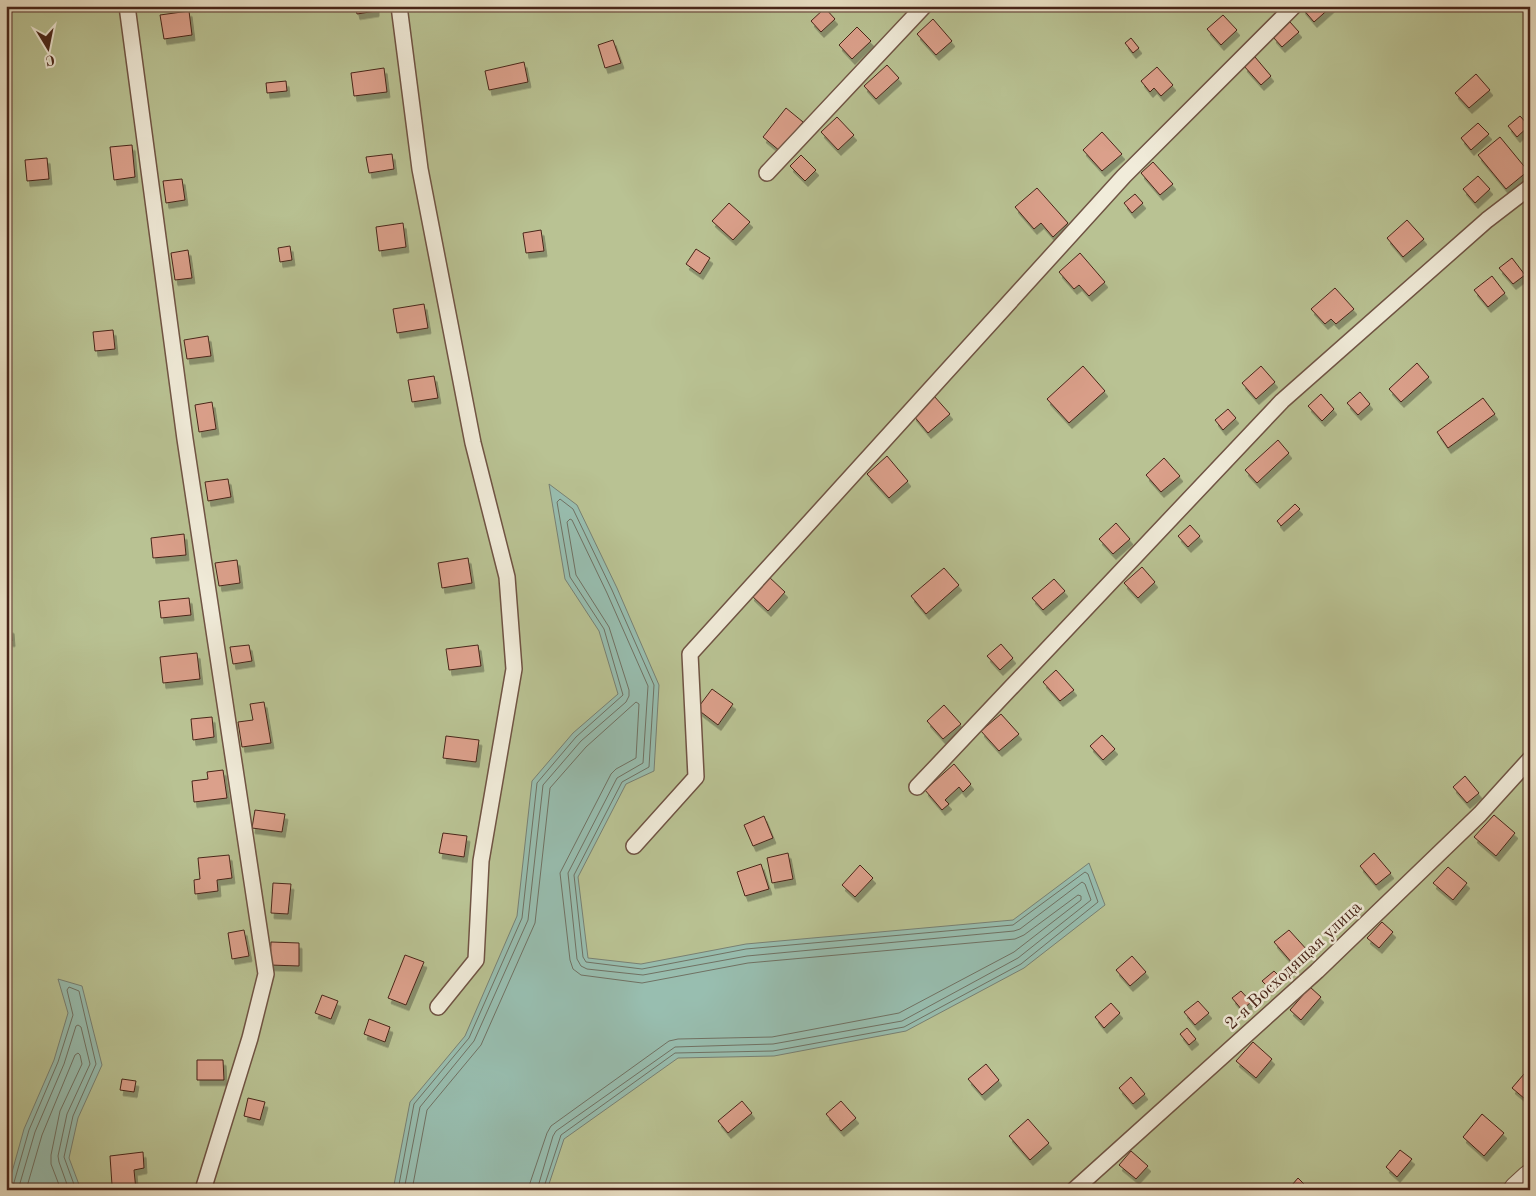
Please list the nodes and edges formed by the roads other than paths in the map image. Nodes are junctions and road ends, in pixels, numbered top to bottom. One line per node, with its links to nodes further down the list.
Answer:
1 (127, 6): 12 (lane)
2 (399, 6): 10 (lane)
3 (924, 6): 5 (lane)
4 (1294, 6): 9 (lane)
5 (767, 172)
6 (1530, 187): 8 (lane)
7 (1530, 759): 13 (lane, 2-я Восходящая улица)
8 (917, 787)
9 (634, 846)
10 (438, 1007)
11 (1530, 1179): 14 (street)
12 (203, 1190)
13 (1074, 1190)
14 (1518, 1190)

